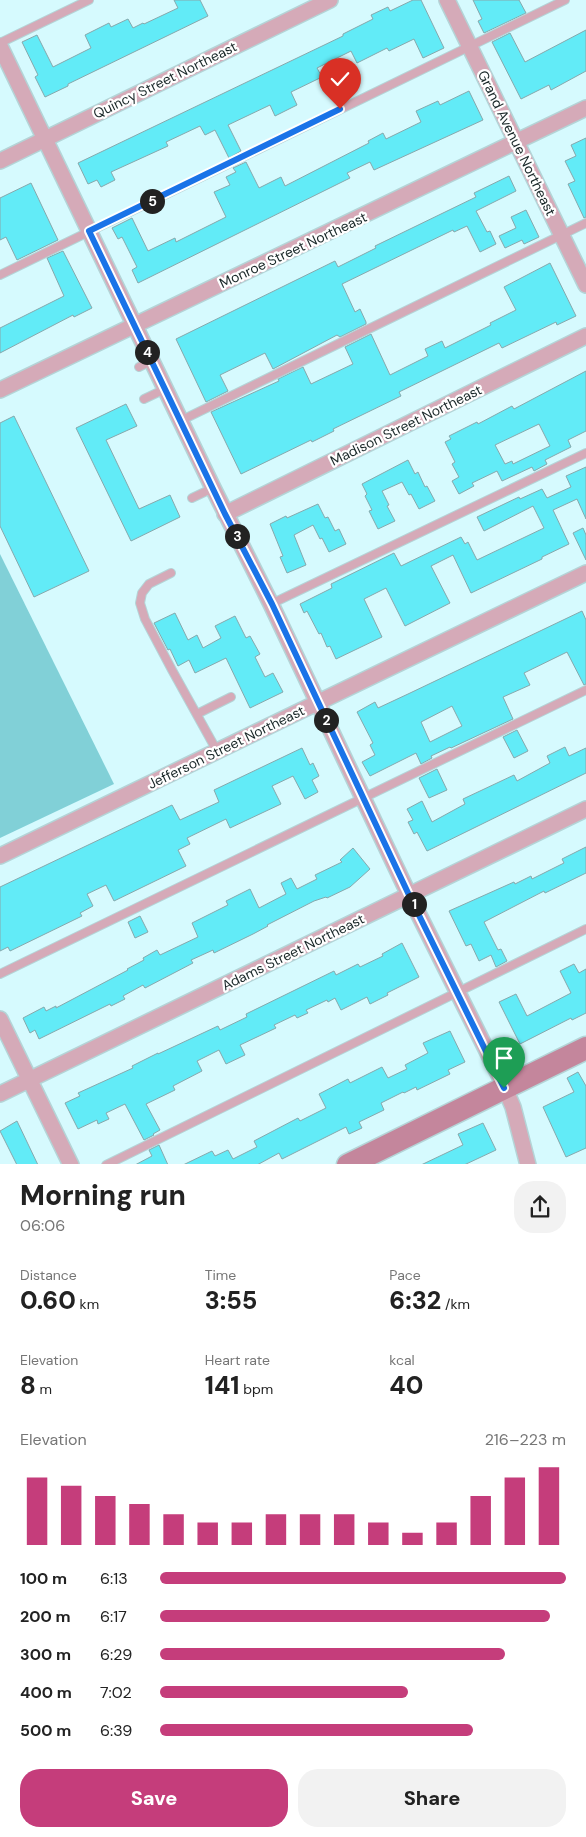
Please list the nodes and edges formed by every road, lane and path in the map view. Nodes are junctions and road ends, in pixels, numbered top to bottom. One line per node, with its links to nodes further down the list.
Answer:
1 (90, 0): 5 (lane)
2 (330, 0): 8 (street, Quincy Street Northeast)
3 (447, 0): 6 (street, Grand Avenue Northeast)
4 (565, 0): 6 (lane)
5 (0, 45): 8 (street)
6 (470, 46): 9 (street, Grand Avenue Northeast); 12 (lane)
7 (586, 108): 9 (street, Monroe Street Northeast)
8 (45, 139): 10 (street, Quincy Street Northeast); 12 (street)
9 (516, 142): 13 (street, Grand Avenue Northeast); 16 (street, Monroe Street Northeast)
10 (0, 161)
11 (586, 223): 13 (lane)
12 (89, 231): 14 (lane); 16 (street)
13 (562, 235): 15 (street, Grand Avenue Northeast); 21 (lane)
14 (0, 275)
15 (586, 286)
16 (134, 325): 18 (street); 19 (street, Monroe Street Northeast)
17 (586, 336): 25 (street, Madison Street Northeast)
18 (165, 389): 20 (lane); 21 (street)
19 (0, 390)
20 (144, 399)
21 (180, 421): 23 (street)
22 (586, 453): 28 (lane)
23 (212, 488): 24 (lane); 25 (street)
24 (192, 498)
25 (225, 514): 28 (street)
26 (171, 573): 32 (lane)
27 (586, 573): 31 (street, Jefferson Street Northeast)
28 (272, 604): 31 (street)
29 (586, 690): 34 (lane)
30 (231, 697): 32 (lane)
31 (318, 703): 33 (street, Jefferson Street Northeast); 34 (street)
32 (197, 714): 33 (lane)
33 (218, 751): 36 (street, Jefferson Street Northeast)
34 (364, 798): 37 (street); 39 (lane)
35 (586, 809): 37 (street, Adams Street Northeast)
36 (0, 856)
37 (409, 895): 40 (street); 43 (street, Adams Street Northeast)
38 (586, 929): 40 (lane)
39 (0, 974)
40 (457, 992): 44 (street); 47 (lane)
41 (0, 1019): 43 (street)
42 (586, 1048): 44 (street)
43 (30, 1080): 45 (street, Adams Street Northeast); 46 (street)
44 (504, 1088): 48 (street); 49 (street)
45 (0, 1094)
46 (71, 1164)
47 (106, 1164)
48 (348, 1164)
49 (528, 1164)

